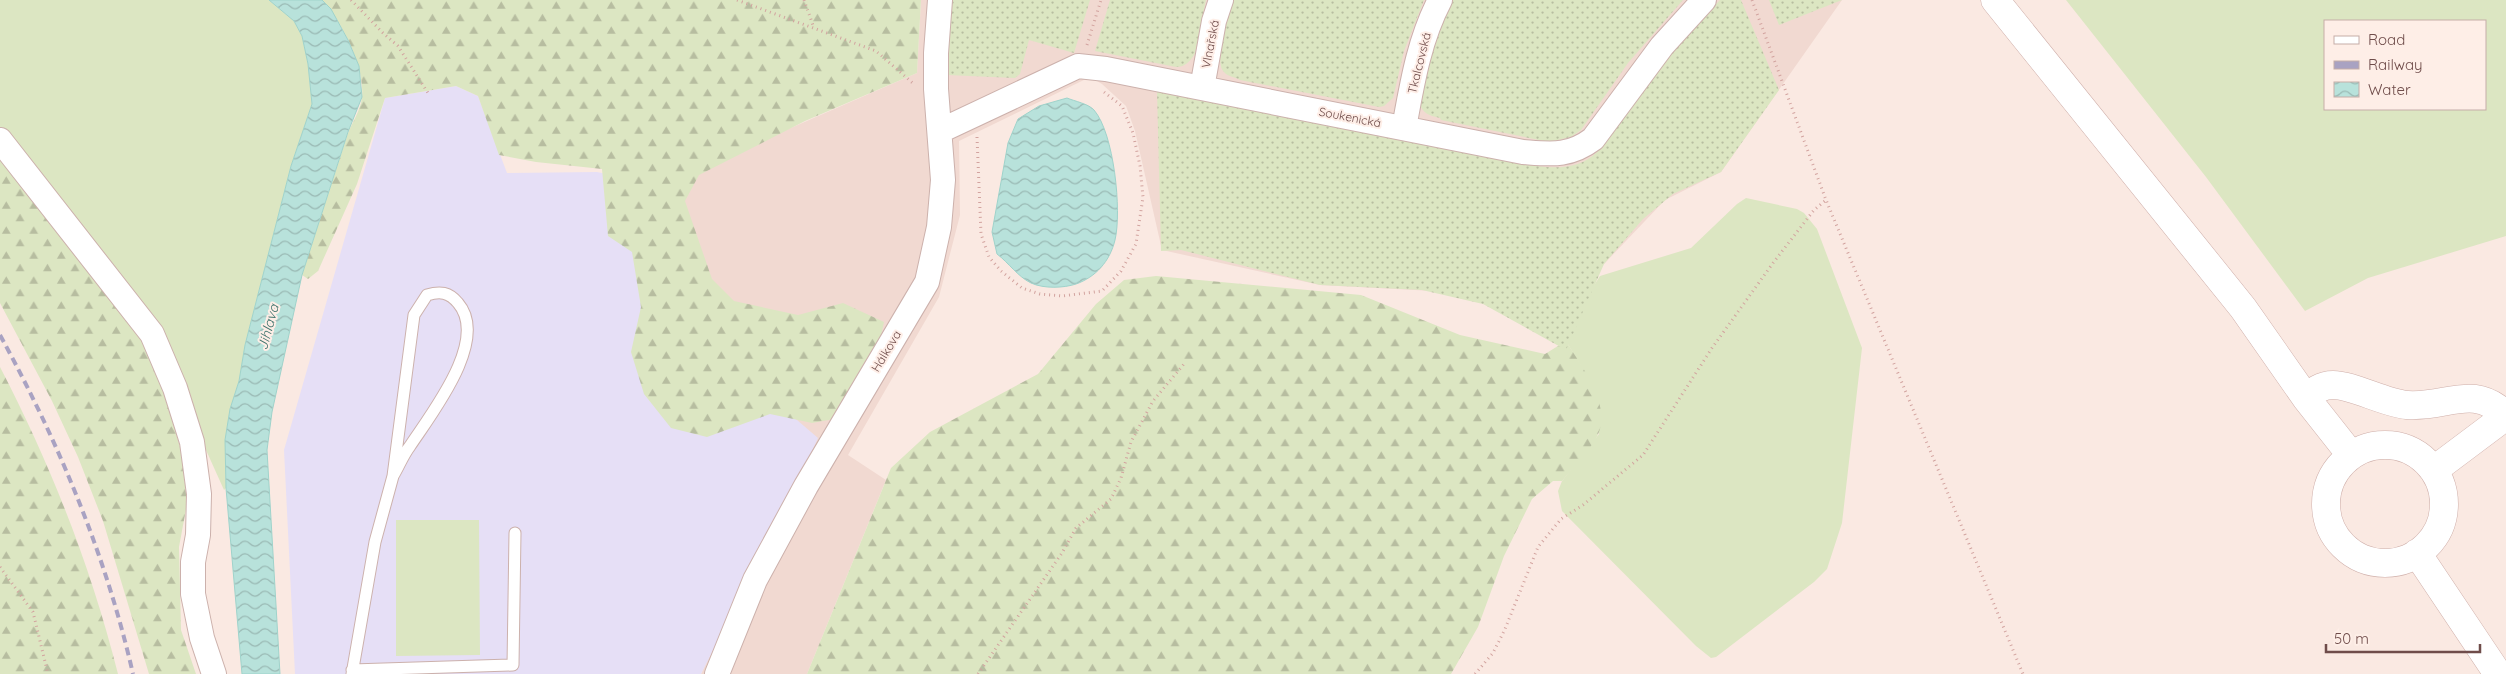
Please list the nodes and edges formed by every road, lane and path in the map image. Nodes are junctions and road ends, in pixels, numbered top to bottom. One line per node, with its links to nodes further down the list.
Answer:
1 (351, 0): 16 (path)
2 (737, 0): 11 (path)
3 (804, 0): 11 (path)
4 (940, 0): 19 (street, Hálkova)
5 (1100, 0): 13 (path)
6 (1221, 0): 14 (street, Vlnařská)
7 (1440, 0): 18 (street, Tkalcovská)
8 (1704, 0): 18 (street, Soukenická)
9 (1752, 0): 21 (path)
10 (1995, 0): 23 (main road)
11 (814, 28): 12 (path)
12 (876, 51)
13 (1078, 66): 14 (street, Soukenická); 17 (street)
14 (1202, 88): 18 (street, Soukenická)
15 (1103, 91): 17 (path)
16 (428, 93)
17 (976, 114): 19 (street)
18 (1404, 128)
19 (940, 131): 34 (street, Hálkova)
20 (0, 140): 33 (street)
21 (1826, 200): 36 (path); 37 (path)
22 (1184, 364): 35 (path)
23 (2306, 398): 24 (main road); 25 (main road)
24 (2506, 416): 26 (main road)
25 (2351, 455): 26 (main road); 29 (main road)
26 (2434, 470): 29 (main road)
27 (394, 476): 27 (lane); 31 (lane)
28 (515, 533): 31 (lane)
29 (2418, 553): 38 (main road)
30 (0, 567): 32 (path)
31 (352, 672)
32 (48, 674)
33 (214, 674)
34 (717, 674)
35 (978, 674)
36 (1475, 674)
37 (2023, 674)
38 (2498, 674)

